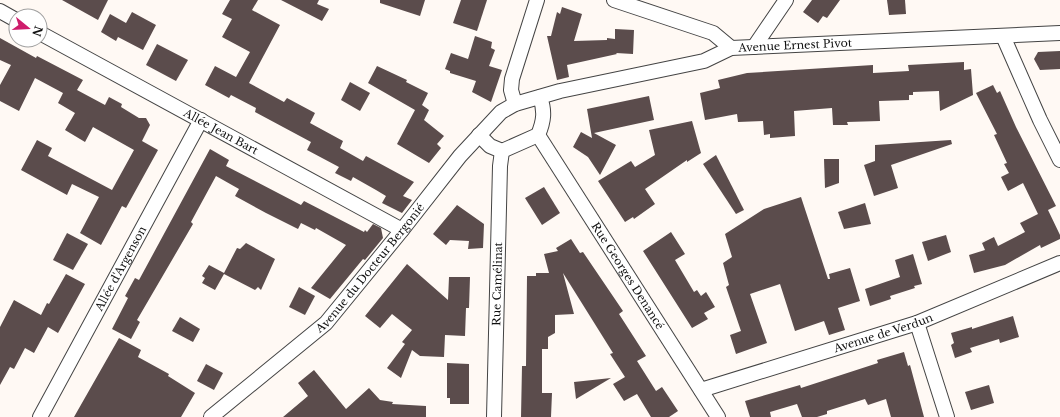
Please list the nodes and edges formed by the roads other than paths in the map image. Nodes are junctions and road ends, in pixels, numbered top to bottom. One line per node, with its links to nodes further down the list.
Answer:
1 (537, 0): 10 (street)
2 (614, 0): 8 (street)
3 (786, 0): 7 (street)
4 (1060, 33): 5 (street, Avenue Ernest Pivot)
5 (1003, 36): 7 (street, Avenue Ernest Pivot); 15 (street)
6 (48, 37): 11 (street, Allée Jean Bart)
7 (754, 47): 8 (street, Avenue Ernest Pivot)
8 (731, 48): 9 (street, Avenue Ernest Pivot)
9 (540, 97): 10 (street, Avenue Ernest Pivot); 13 (street)
10 (515, 104): 12 (street, Avenue du Docteur Bergonié)
11 (201, 120): 16 (street, Allée Jean Bart); 20 (street, Allée d'Argenson)
12 (479, 135): 14 (street); 16 (street, Avenue du Docteur Bergonié)
13 (538, 135): 14 (street); 19 (street, Rue Georges Denancé)
14 (502, 151): 22 (street, Rue Camélinat)
15 (1060, 160)
16 (402, 230): 21 (street, Avenue du Docteur Bergonié)
17 (1060, 264): 18 (street, Avenue de Verdun)
18 (918, 323): 19 (street, Avenue de Verdun); 24 (street)
19 (701, 390): 23 (street, Rue Georges Denancé)
20 (40, 417)
21 (210, 417)
22 (494, 417)
23 (718, 417)
24 (947, 417)

